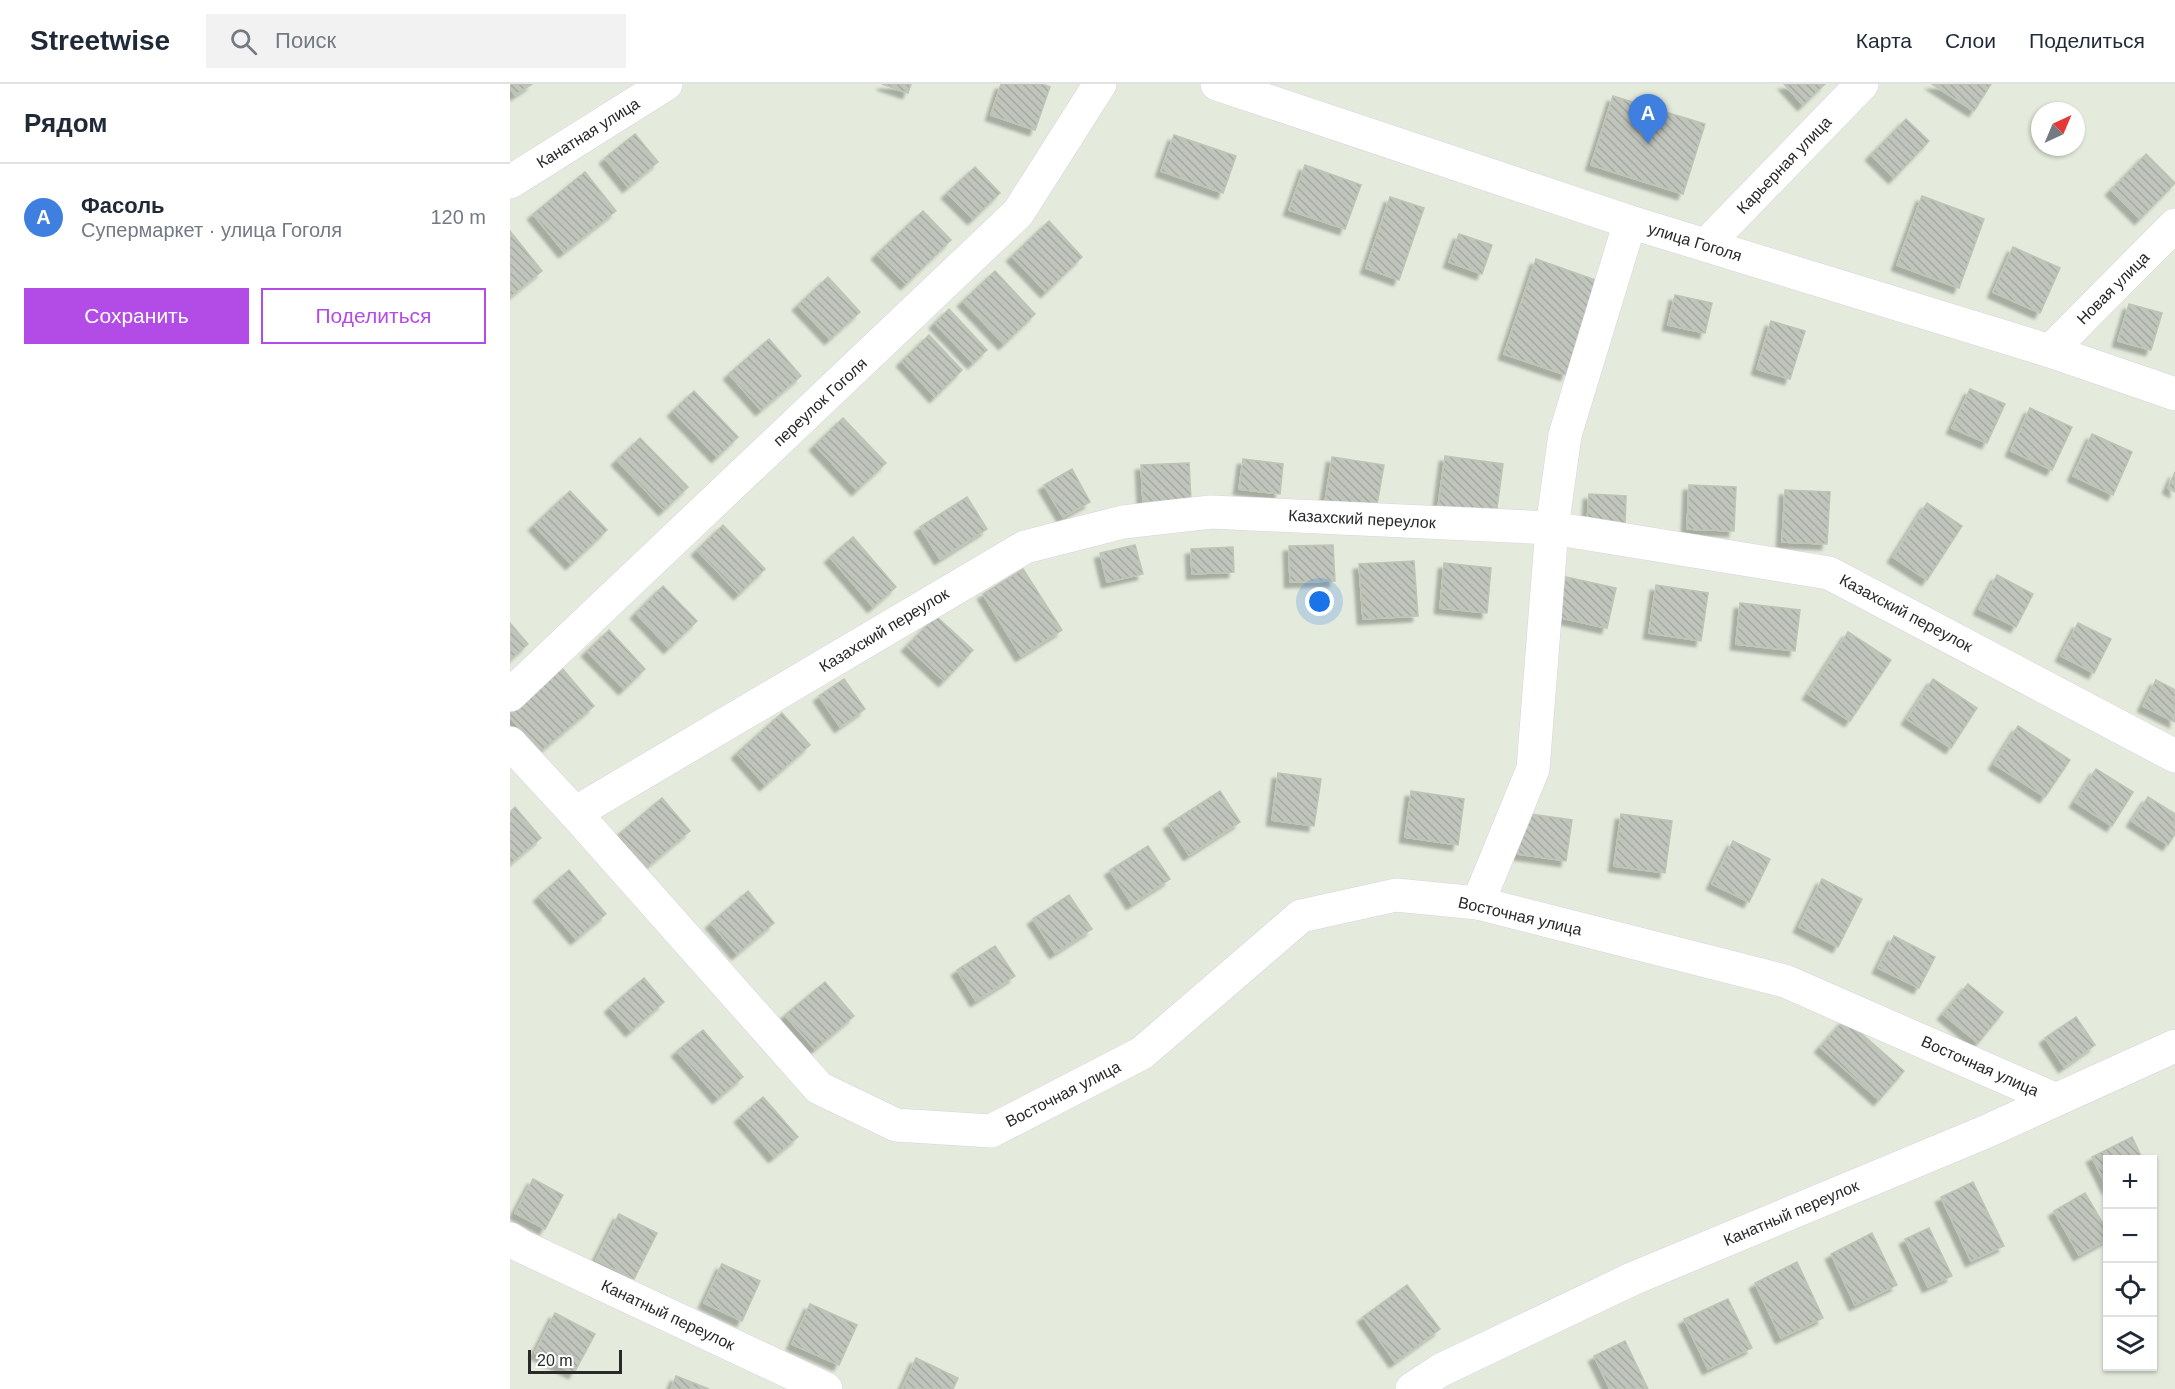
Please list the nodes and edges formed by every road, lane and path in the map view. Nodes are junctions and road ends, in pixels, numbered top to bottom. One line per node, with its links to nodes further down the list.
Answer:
1 (666, 84): 5 (street, Канатная улица)
2 (1100, 84): 12 (street, переулок Гоголя)
3 (1217, 84): 6 (street, улица Гоголя)
4 (1862, 84): 8 (street, Карьерная улица)
5 (510, 182)
6 (1630, 222): 8 (street, улица Гоголя); 11 (street)
7 (2175, 225): 9 (street, Новая улица)
8 (1706, 245): 9 (street, улица Гоголя)
9 (2050, 351): 10 (street, улица Гоголя)
10 (2175, 394)
11 (1552, 528): 14 (street, Казахский переулок); 15 (street, Казахский переулок); 16 (street)
12 (510, 695)
13 (510, 743): 15 (street)
14 (2175, 756)
15 (575, 813): 16 (street, Восточная улица)
16 (1478, 903): 18 (street, Восточная улица)
17 (2175, 1046): 18 (street, Канатный переулок)
18 (2054, 1099): 21 (street, Канатный переулок)
19 (510, 1239): 20 (street, Канатный переулок)
20 (826, 1389)
21 (1412, 1389)

